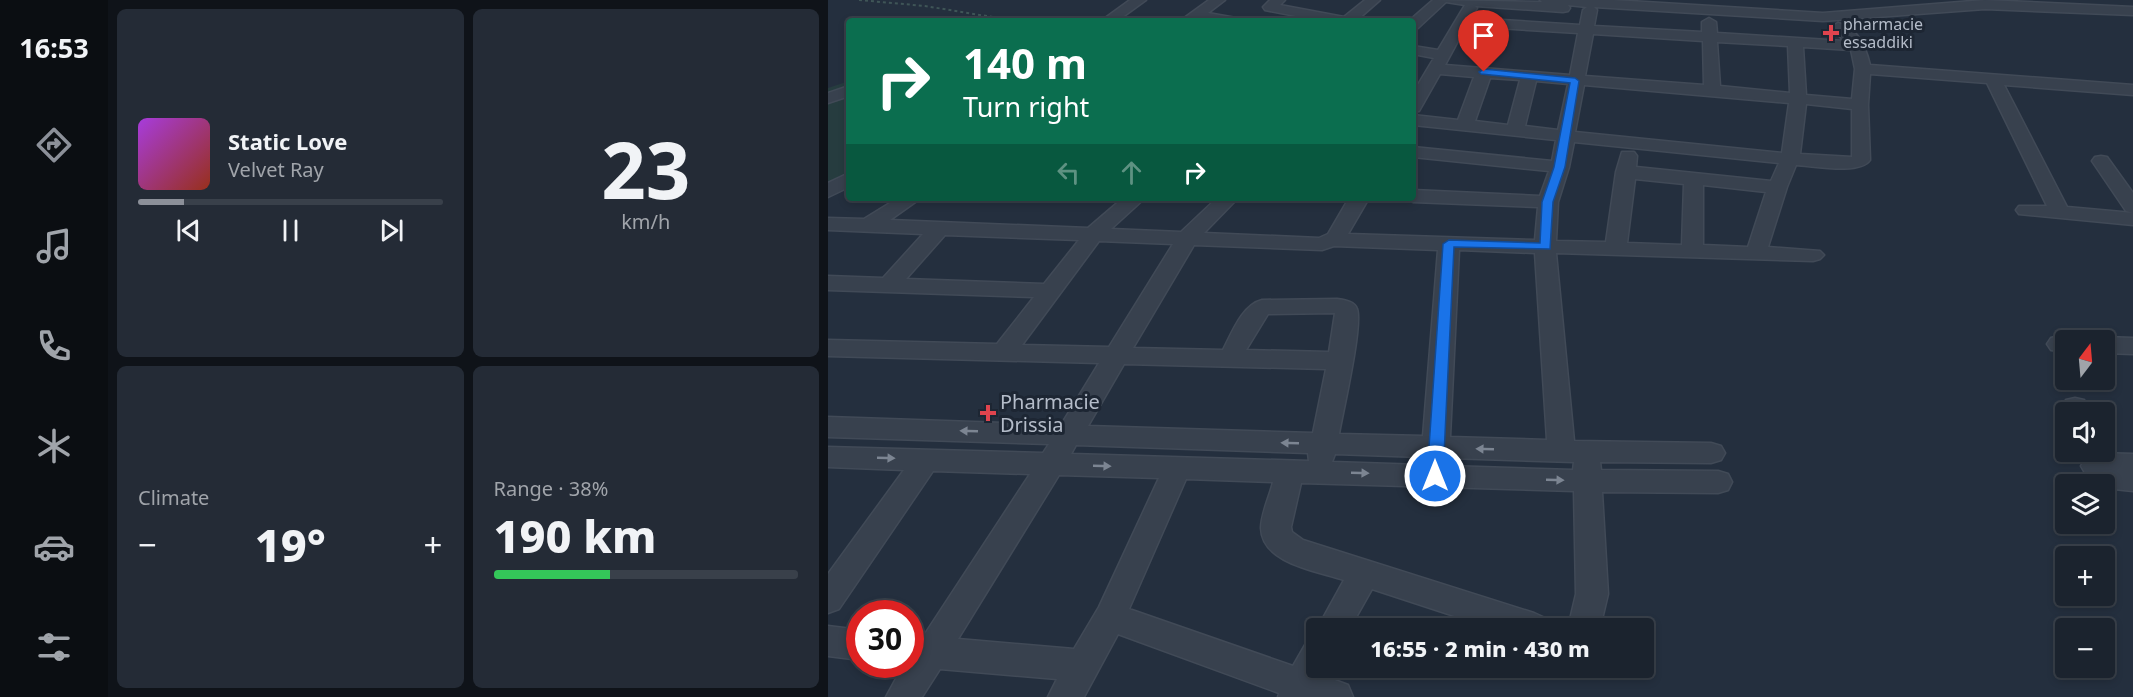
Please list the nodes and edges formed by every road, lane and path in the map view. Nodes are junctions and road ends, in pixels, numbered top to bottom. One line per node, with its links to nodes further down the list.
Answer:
1 (859, 0): 16 (path)
2 (1139, 0): 17 (street)
3 (1218, 0): 18 (street)
4 (1278, 0): 19 (street)
5 (1373, 0): 20 (street)
6 (1441, 0): 23 (street)
7 (1451, 0): 9 (street)
8 (1546, 0): 10 (street)
9 (1474, 1): 13 (street); 22 (street)
10 (1564, 1): 11 (street)
11 (1649, 4): 15 (street)
12 (1907, 4): 14 (street); 15 (street)
13 (1590, 10): 21 (street); 25 (street)
14 (2133, 10)
15 (1853, 17): 24 (street)
16 (1000, 18)
17 (1112, 18)
18 (1191, 18)
19 (1329, 18)
20 (1349, 18)
21 (1709, 20): 24 (street); 26 (street)
22 (1462, 22): 25 (street); 30 (street)
23 (1416, 23)
24 (1838, 27): 28 (street)
25 (1585, 30): 26 (street); 35 (street)
26 (1710, 37): 27 (street); 36 (street)
27 (1795, 43): 28 (street); 40 (street)
28 (1858, 46): 31 (street)
29 (1416, 52): 30 (street)
30 (1438, 62): 32 (street); 41 (street)
31 (1863, 69): 34 (street); 42 (street)
32 (1484, 72): 33 (street); 44 (street)
33 (1528, 76): 35 (street); 45 (street)
34 (1993, 79): 37 (street); 64 (street)
35 (1575, 81): 36 (street); 46 (street)
36 (1712, 90): 40 (street)
37 (2133, 90)
38 (846, 92): 39 (street)
39 (828, 98)
40 (1798, 100): 42 (street); 49 (street)
41 (1416, 102)
42 (1860, 105): 49 (street)
43 (1416, 120): 44 (street)
44 (1465, 125): 45 (street)
45 (1515, 130): 46 (street)
46 (1565, 134): 47 (street); 51 (street)
47 (1631, 141): 49 (street); 52 (street)
48 (1416, 152): 51 (street)
49 (1790, 159): 55 (street)
50 (2101, 161): 65 (street)
51 (1560, 167): 62 (street)
52 (1625, 172): 53 (street); 74 (street)
53 (1694, 180): 55 (street); 75 (street)
54 (846, 181): 56 (street)
55 (1777, 187): 76 (street)
56 (828, 191)
57 (1416, 196): 62 (street)
58 (906, 201): 67 (street)
59 (1128, 201): 69 (street)
60 (1225, 201): 70 (street)
61 (1357, 201): 71 (street)
62 (1548, 202): 73 (street)
63 (2026, 210): 64 (street)
64 (2060, 213): 65 (street)
65 (2131, 218)
66 (828, 224): 67 (street)
67 (868, 226): 68 (street)
68 (939, 229): 69 (street); 79 (street)
69 (1095, 233): 70 (street); 80 (street)
70 (1188, 237): 71 (street); 85 (street)
71 (1332, 240): 72 (street)
72 (1449, 244): 73 (street); 91 (street)
73 (1545, 247): 74 (street); 95 (street)
74 (1616, 249): 75 (street)
75 (1692, 251): 76 (street)
76 (1756, 253): 77 (street)
77 (1813, 255)
78 (828, 283): 79 (street)
79 (889, 285): 80 (street)
80 (1050, 291): 84 (street)
81 (2115, 345): 82 (street)
82 (2133, 346)
83 (828, 348): 84 (street)
84 (1004, 352): 85 (street)
85 (1117, 356): 86 (street); 89 (street)
86 (1230, 358): 87 (street); 87 (street)
87 (1338, 362): 90 (street)
88 (828, 427): 89 (street, one-way to 88)
89 (1068, 434): 90 (street, one-way to 89); 98 (street)
90 (1323, 443): 91 (street); 101 (street)
91 (1435, 447): 95 (street, one-way to 91); 102 (street)
92 (1711, 453): 95 (street)
93 (828, 457): 94 (street, one-way to 94)
94 (926, 460): 98 (street); 106 (street)
95 (1578, 461): 102 (street, one-way to 95); 104 (street); 110 (street)
96 (2094, 462): 103 (street)
97 (2096, 462): 99 (street)
98 (1051, 464): 100 (street, one-way to 100); 113 (street)
99 (2133, 465)
100 (1177, 469): 101 (street); 107 (street)
101 (1305, 472): 102 (street, one-way to 102); 105 (street)
102 (1435, 476)
103 (2133, 480)
104 (1718, 482)
105 (1365, 572): 108 (street); 109 (street)
106 (828, 599)
107 (1110, 617): 115 (street); 117 (street)
108 (1339, 618)
109 (1504, 618)
110 (1586, 618)
111 (828, 641): 112 (street)
112 (846, 643)
113 (924, 646)
114 (924, 652): 115 (street)
115 (1082, 665): 119 (street)
116 (910, 678): 118 (street)
117 (1304, 679): 120 (street)
118 (903, 697)
119 (1065, 697)
120 (1335, 697)

